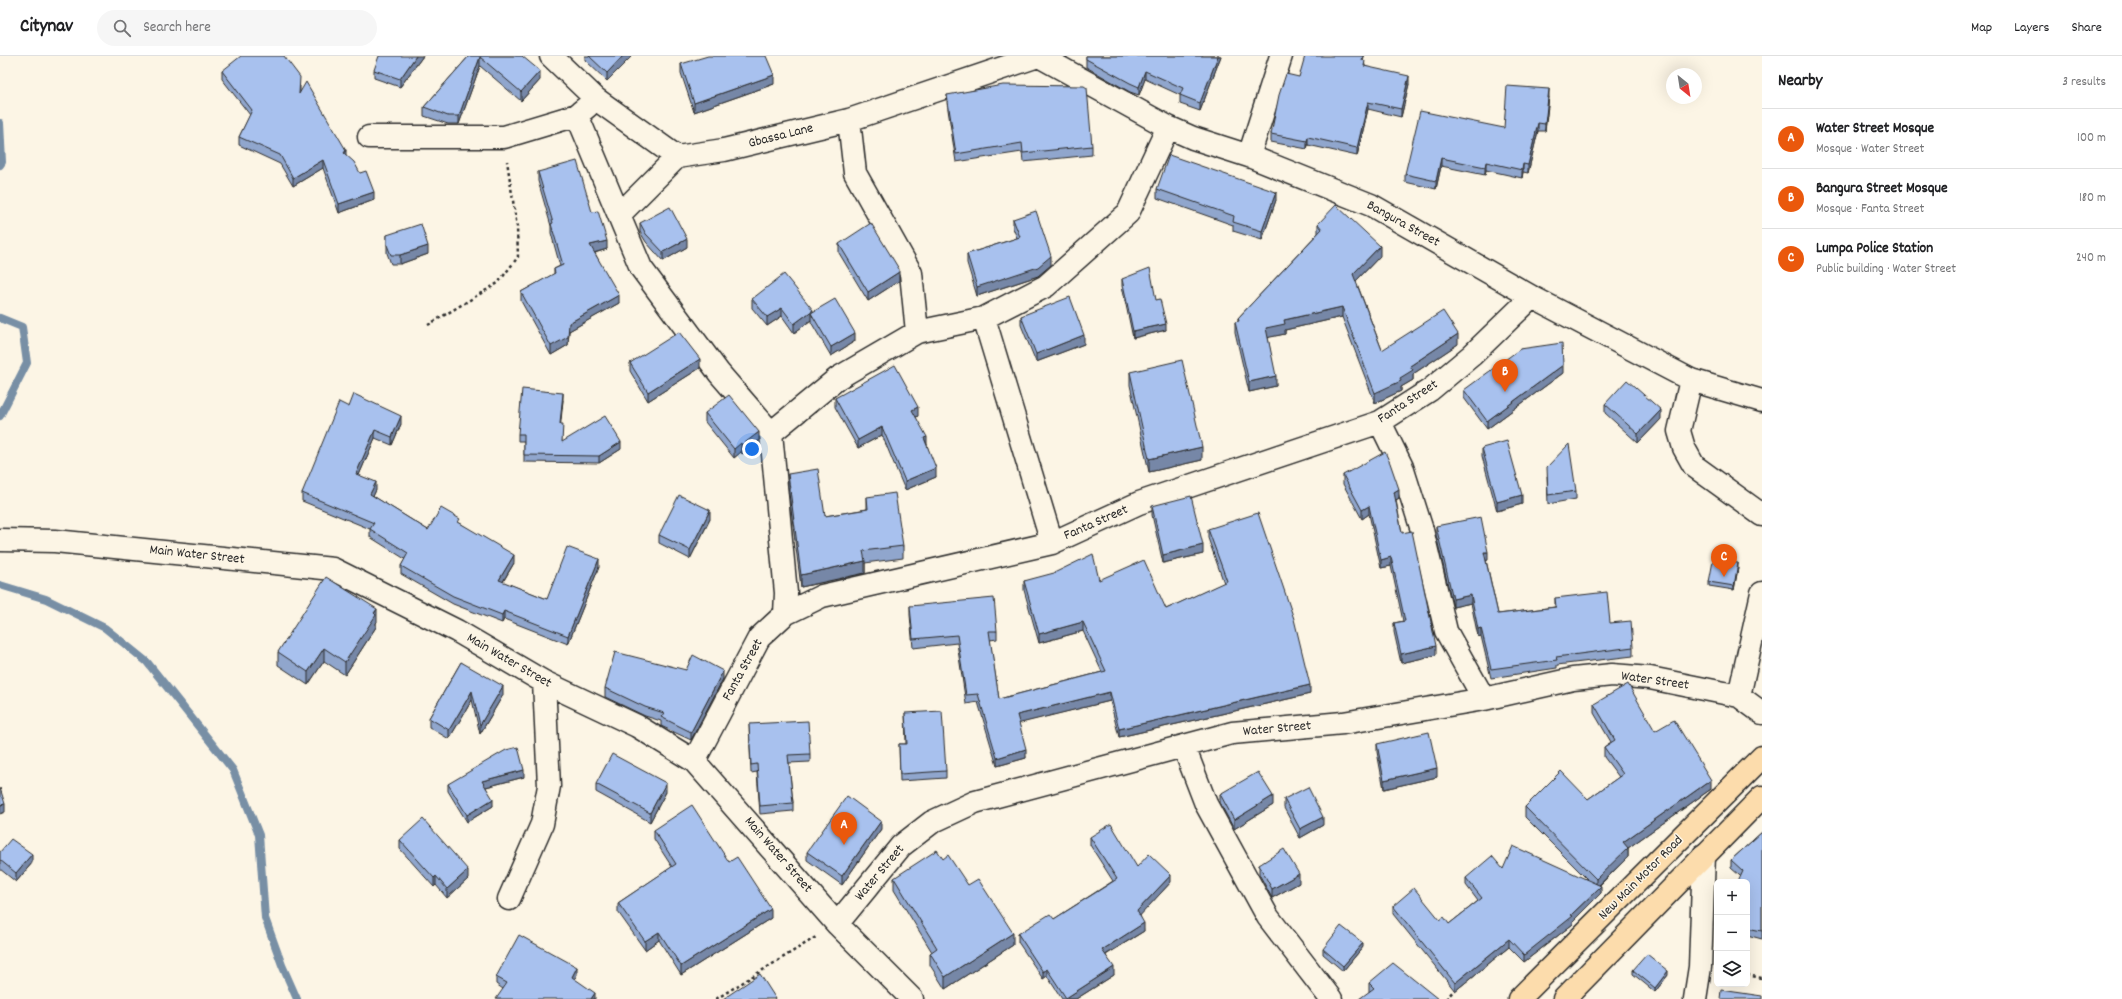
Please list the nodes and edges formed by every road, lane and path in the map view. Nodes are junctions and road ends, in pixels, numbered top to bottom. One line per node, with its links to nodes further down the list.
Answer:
1 (551, 56): 4 (street)
2 (1038, 56): 6 (street, Gbassa Lane); 7 (street, Bangura Street)
3 (1281, 56): 10 (street)
4 (596, 99): 5 (street); 11 (street)
5 (577, 115): 9 (street); 12 (street)
6 (849, 120): 11 (street, Gbassa Lane); 16 (street)
7 (1168, 127): 10 (street, Bangura Street); 14 (street)
8 (369, 137): 9 (street)
9 (504, 137): 15 (path)
10 (1249, 156): 13 (street, Bangura Street)
11 (677, 157): 12 (street)
12 (619, 215): 20 (street)
13 (1532, 297): 17 (street, Bangura Street); 19 (street, Fanta Street)
14 (984, 318): 16 (street); 23 (street)
15 (428, 325)
16 (917, 332): 20 (street)
17 (1691, 380): 18 (street, Bangura Street); 21 (street)
18 (1762, 401)
19 (1380, 422): 23 (street, Fanta Street); 28 (street)
20 (771, 433): 25 (street)
21 (1762, 515)
22 (0, 540): 26 (street, Main Water Street)
23 (1052, 543): 25 (street, Fanta Street)
24 (1762, 593): 27 (street)
25 (785, 614): 32 (street, Fanta Street)
26 (544, 682): 32 (street, Main Water Street); 35 (street)
27 (1739, 696): 28 (street, Water Street); 29 (street, Water Street)
28 (1484, 699): 30 (street, Water Street)
29 (1762, 713)
30 (1184, 747): 36 (street, Water Street); 42 (street)
31 (1762, 757): 44 (highway, New Main Motor Road)
32 (694, 761): 36 (street, Main Water Street)
33 (1762, 797): 34 (highway, New Main Motor Road)
34 (1704, 855): 45 (highway, New Main Motor Road); 46 (street)
35 (509, 899)
36 (837, 924): 40 (path); 41 (street, Main Water Street)
37 (1750, 976): 38 (path)
38 (1762, 978)
39 (1460, 984): 43 (path)
40 (716, 999)
41 (912, 999)
42 (1332, 999)
43 (1446, 999)
44 (1519, 999)
45 (1564, 999)
46 (1695, 999)

